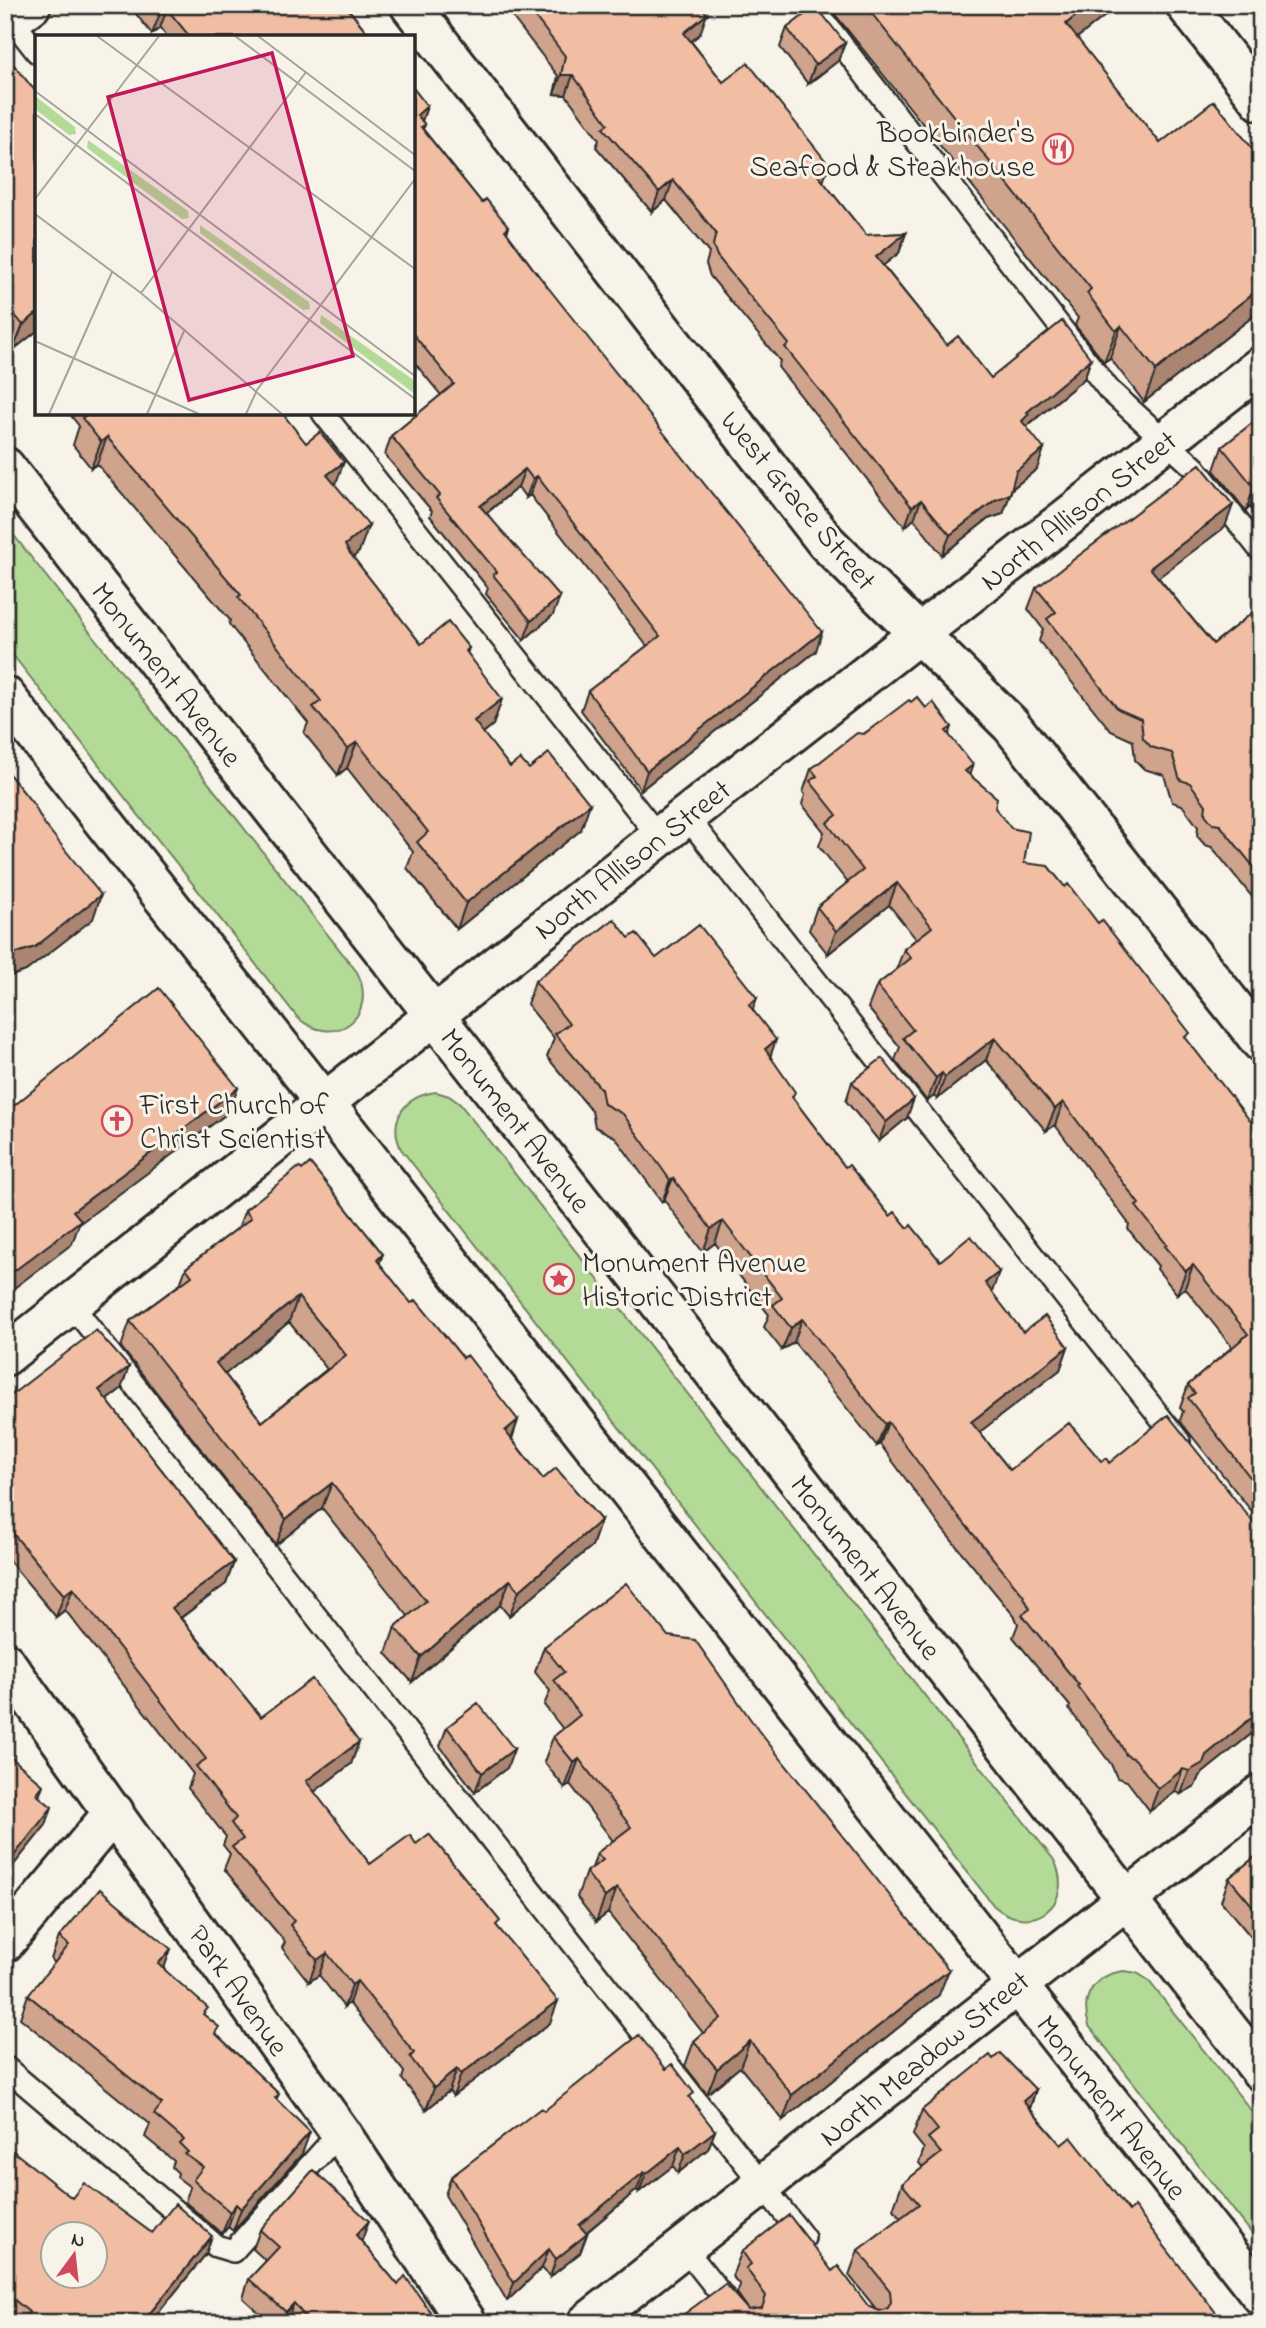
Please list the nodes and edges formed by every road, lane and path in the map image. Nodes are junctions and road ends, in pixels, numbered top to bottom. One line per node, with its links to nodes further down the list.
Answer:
1 (410, 5): 12 (street, West Grace Street)
2 (811, 5): 9 (lane)
3 (1186, 5): 6 (street)
4 (13, 15): 5 (lane)
5 (35, 49)
6 (1261, 101)
7 (1261, 366): 9 (street, North Allison Street)
8 (325, 415): 14 (lane)
9 (1165, 442): 11 (lane); 12 (street, North Allison Street)
10 (5, 467): 15 (street, Monument Avenue)
11 (1261, 551)
12 (917, 635): 14 (street, North Allison Street); 16 (street, West Grace Street)
13 (5, 696): 17 (street, Monument Avenue)
14 (673, 827): 15 (street, North Allison Street); 20 (lane)
15 (435, 1015): 17 (street, North Allison Street); 24 (street, Monument Avenue)
16 (1261, 1042)
17 (324, 1103): 18 (street, North Allison Street); 26 (street, Monument Avenue)
18 (71, 1304): 19 (street, North Allison Street); 30 (lane)
19 (5, 1356)
20 (1192, 1458)
21 (5, 1662): 23 (street, Park Avenue)
22 (1261, 1794): 24 (street, North Meadow Street)
23 (114, 1812): 25 (street); 29 (street, Park Avenue)
24 (1125, 1899): 26 (street, North Meadow Street); 28 (street, Monument Avenue)
25 (5, 1942)
26 (1016, 1984): 30 (street, North Meadow Street); 33 (street, Monument Avenue)
27 (5, 2067): 29 (lane)
28 (1261, 2071)
29 (340, 2132): 34 (street, Park Avenue)
30 (763, 2188): 31 (street, North Meadow Street); 32 (lane)
31 (683, 2246): 35 (street, North Meadow Street); 36 (lane)
32 (820, 2258)
33 (1261, 2295)
34 (467, 2323)
35 (587, 2323)
36 (744, 2323)

